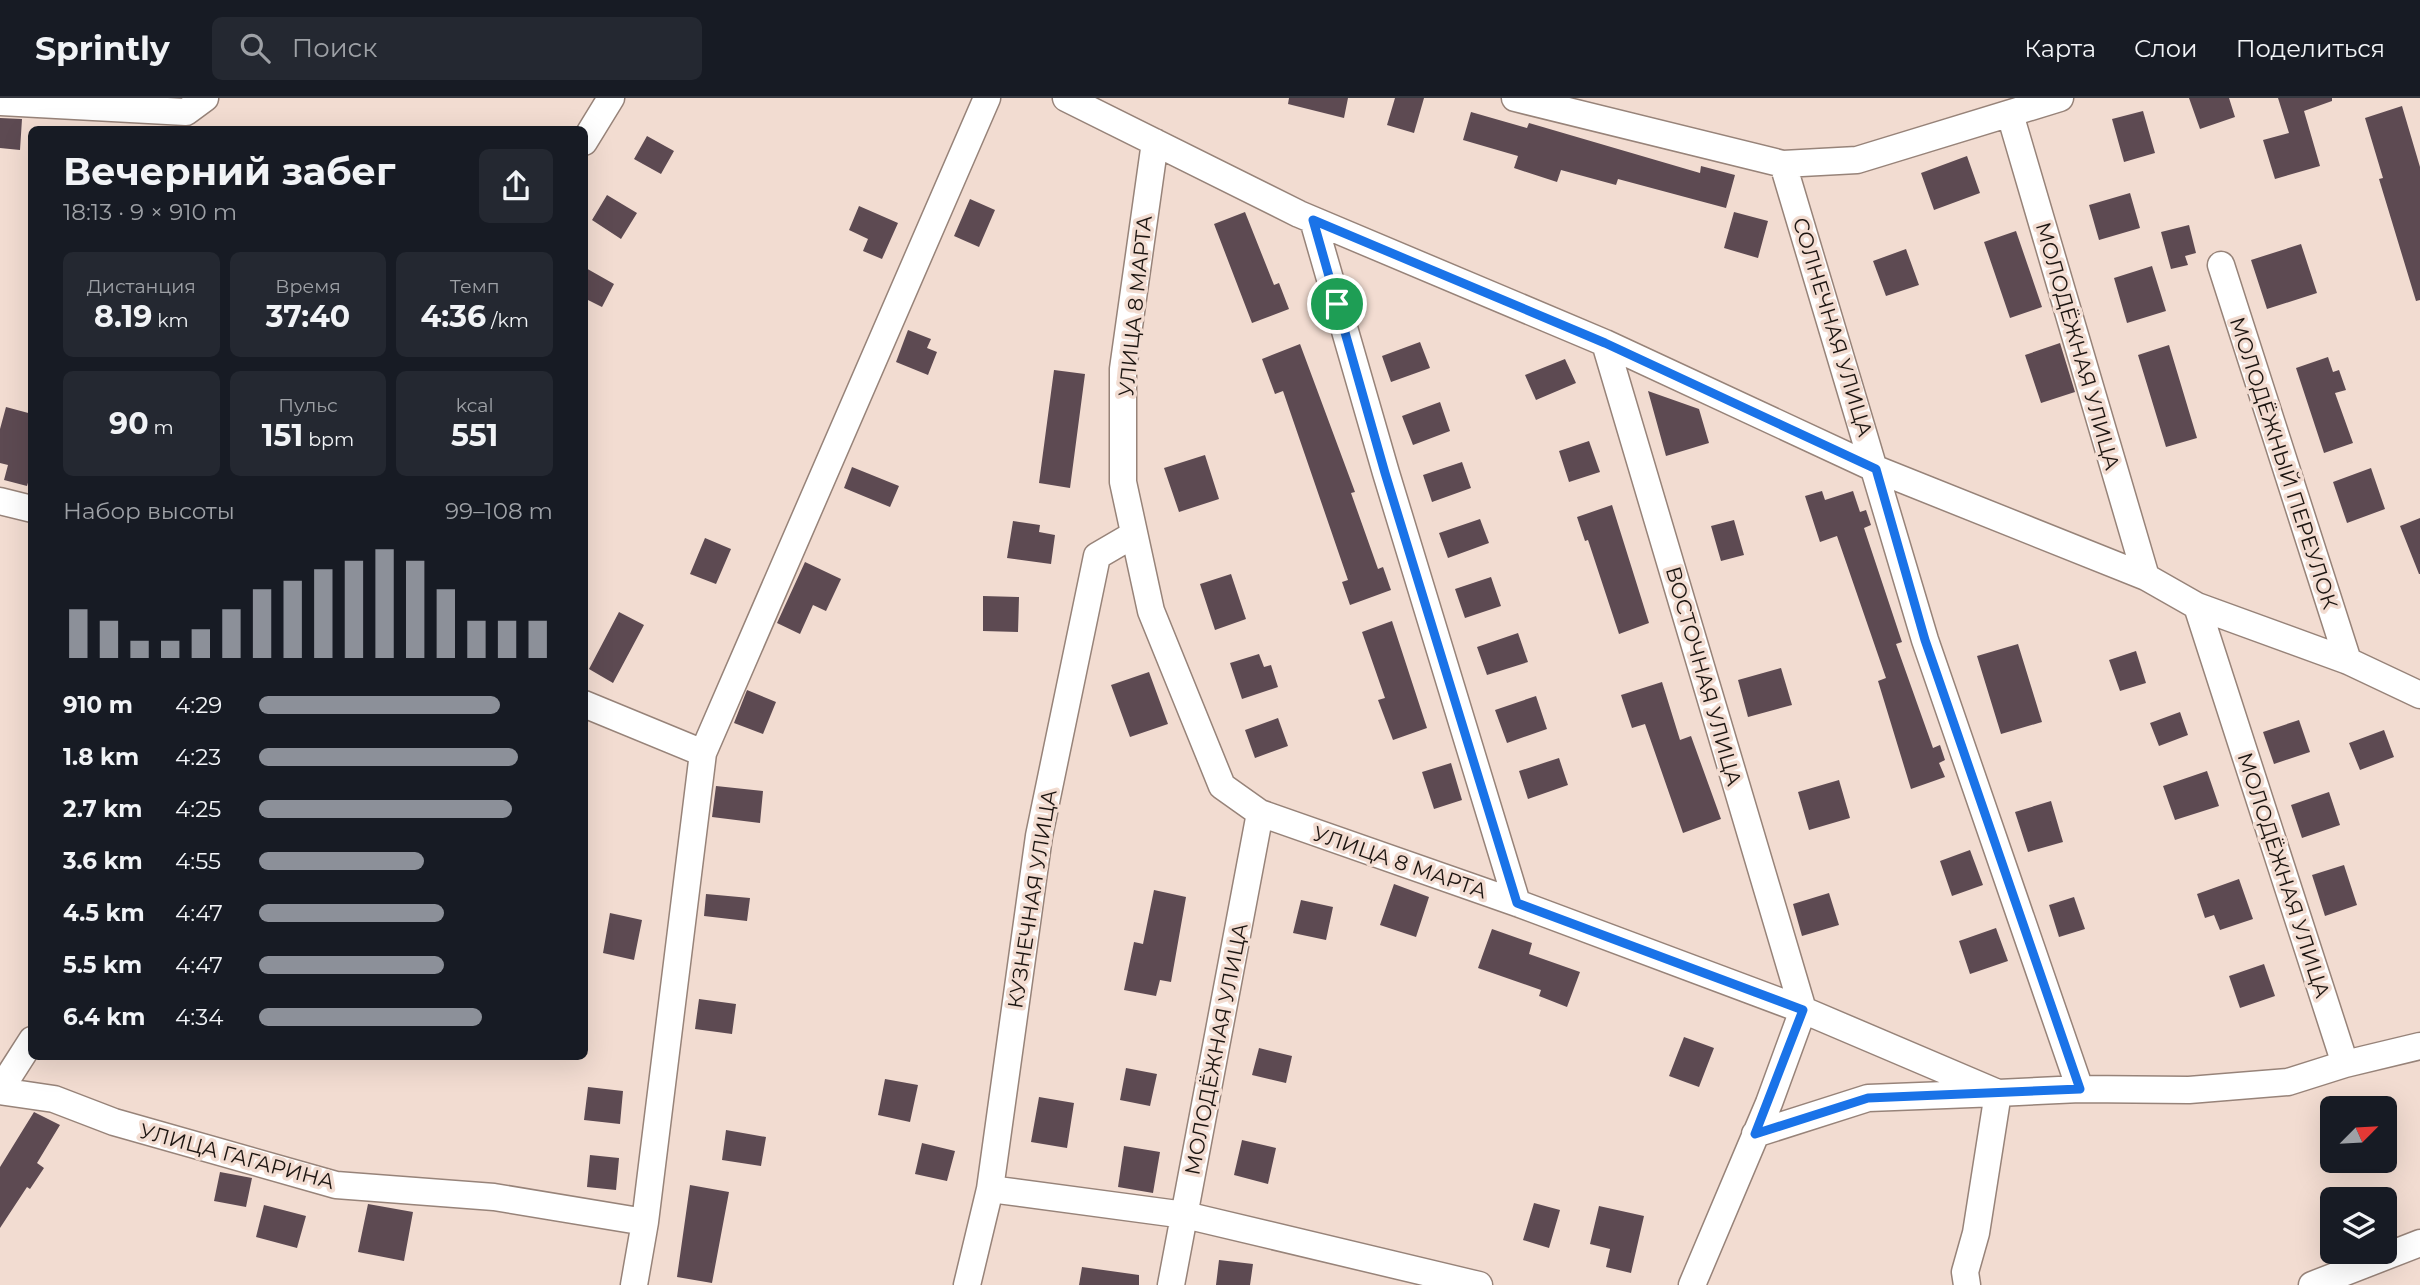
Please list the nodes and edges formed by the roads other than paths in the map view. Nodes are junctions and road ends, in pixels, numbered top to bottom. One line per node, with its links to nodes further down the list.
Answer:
1 (205, 98): 7 (street)
2 (611, 98): 9 (street)
3 (987, 98): 24 (street)
4 (1066, 98): 10 (street)
5 (1515, 98): 11 (street)
6 (2060, 98): 8 (street)
7 (0, 102)
8 (2010, 114): 11 (street); 19 (street, МОЛОДЁЖНАЯ УЛИЦА)
9 (588, 135)
10 (1154, 142): 12 (street); 18 (street, УЛИЦА 8 МАРТА)
11 (1783, 164): 15 (street, СОЛНЕЧНАЯ УЛИЦА)
12 (1313, 220): 14 (street); 26 (street)
13 (2221, 265): 21 (street, МОЛОДЁЖНЫЙ ПЕРЕУЛОК)
14 (1605, 343): 15 (street); 27 (street, ВОСТОЧНАЯ УЛИЦА)
15 (1876, 469): 19 (street); 31 (street, СОЛНЕЧНАЯ УЛИЦА)
16 (0, 501): 17 (street)
17 (28, 508)
18 (1133, 535): 25 (street, УЛИЦА 8 МАРТА); 35 (street, КУЗНЕЧНАЯ УЛИЦА)
19 (2146, 577): 20 (street)
20 (2197, 606): 21 (street); 30 (street, МОЛОДЁЖНАЯ УЛИЦА)
21 (2348, 661): 22 (street)
22 (2420, 695)
23 (588, 706): 24 (street)
24 (702, 753): 37 (street)
25 (1260, 813): 26 (street, УЛИЦА 8 МАРТА); 36 (street, МОЛОДЁЖНАЯ УЛИЦА)
26 (1517, 903): 27 (street, УЛИЦА 8 МАРТА)
27 (1803, 1010): 33 (street, УЛИЦА 8 МАРТА); 34 (street)
28 (28, 1046): 32 (street)
29 (2420, 1046): 30 (street, УЛИЦА 8 МАРТА)
30 (2345, 1064): 31 (street, УЛИЦА 8 МАРТА)
31 (2080, 1089): 33 (street, УЛИЦА 8 МАРТА)
32 (0, 1091): 37 (street, УЛИЦА ГАГАРИНА)
33 (1998, 1093): 34 (street); 44 (street)
34 (1755, 1134): 43 (street)
35 (990, 1189): 36 (street); 40 (street, КУЗНЕЧНАЯ УЛИЦА)
36 (1185, 1215): 41 (street, МОЛОДЁЖНАЯ УЛИЦА); 42 (street)
37 (645, 1222): 39 (street)
38 (2420, 1243): 45 (street)
39 (634, 1285)
40 (967, 1285)
41 (1171, 1285)
42 (1479, 1285)
43 (1692, 1285)
44 (1967, 1285)
45 (2312, 1285)

